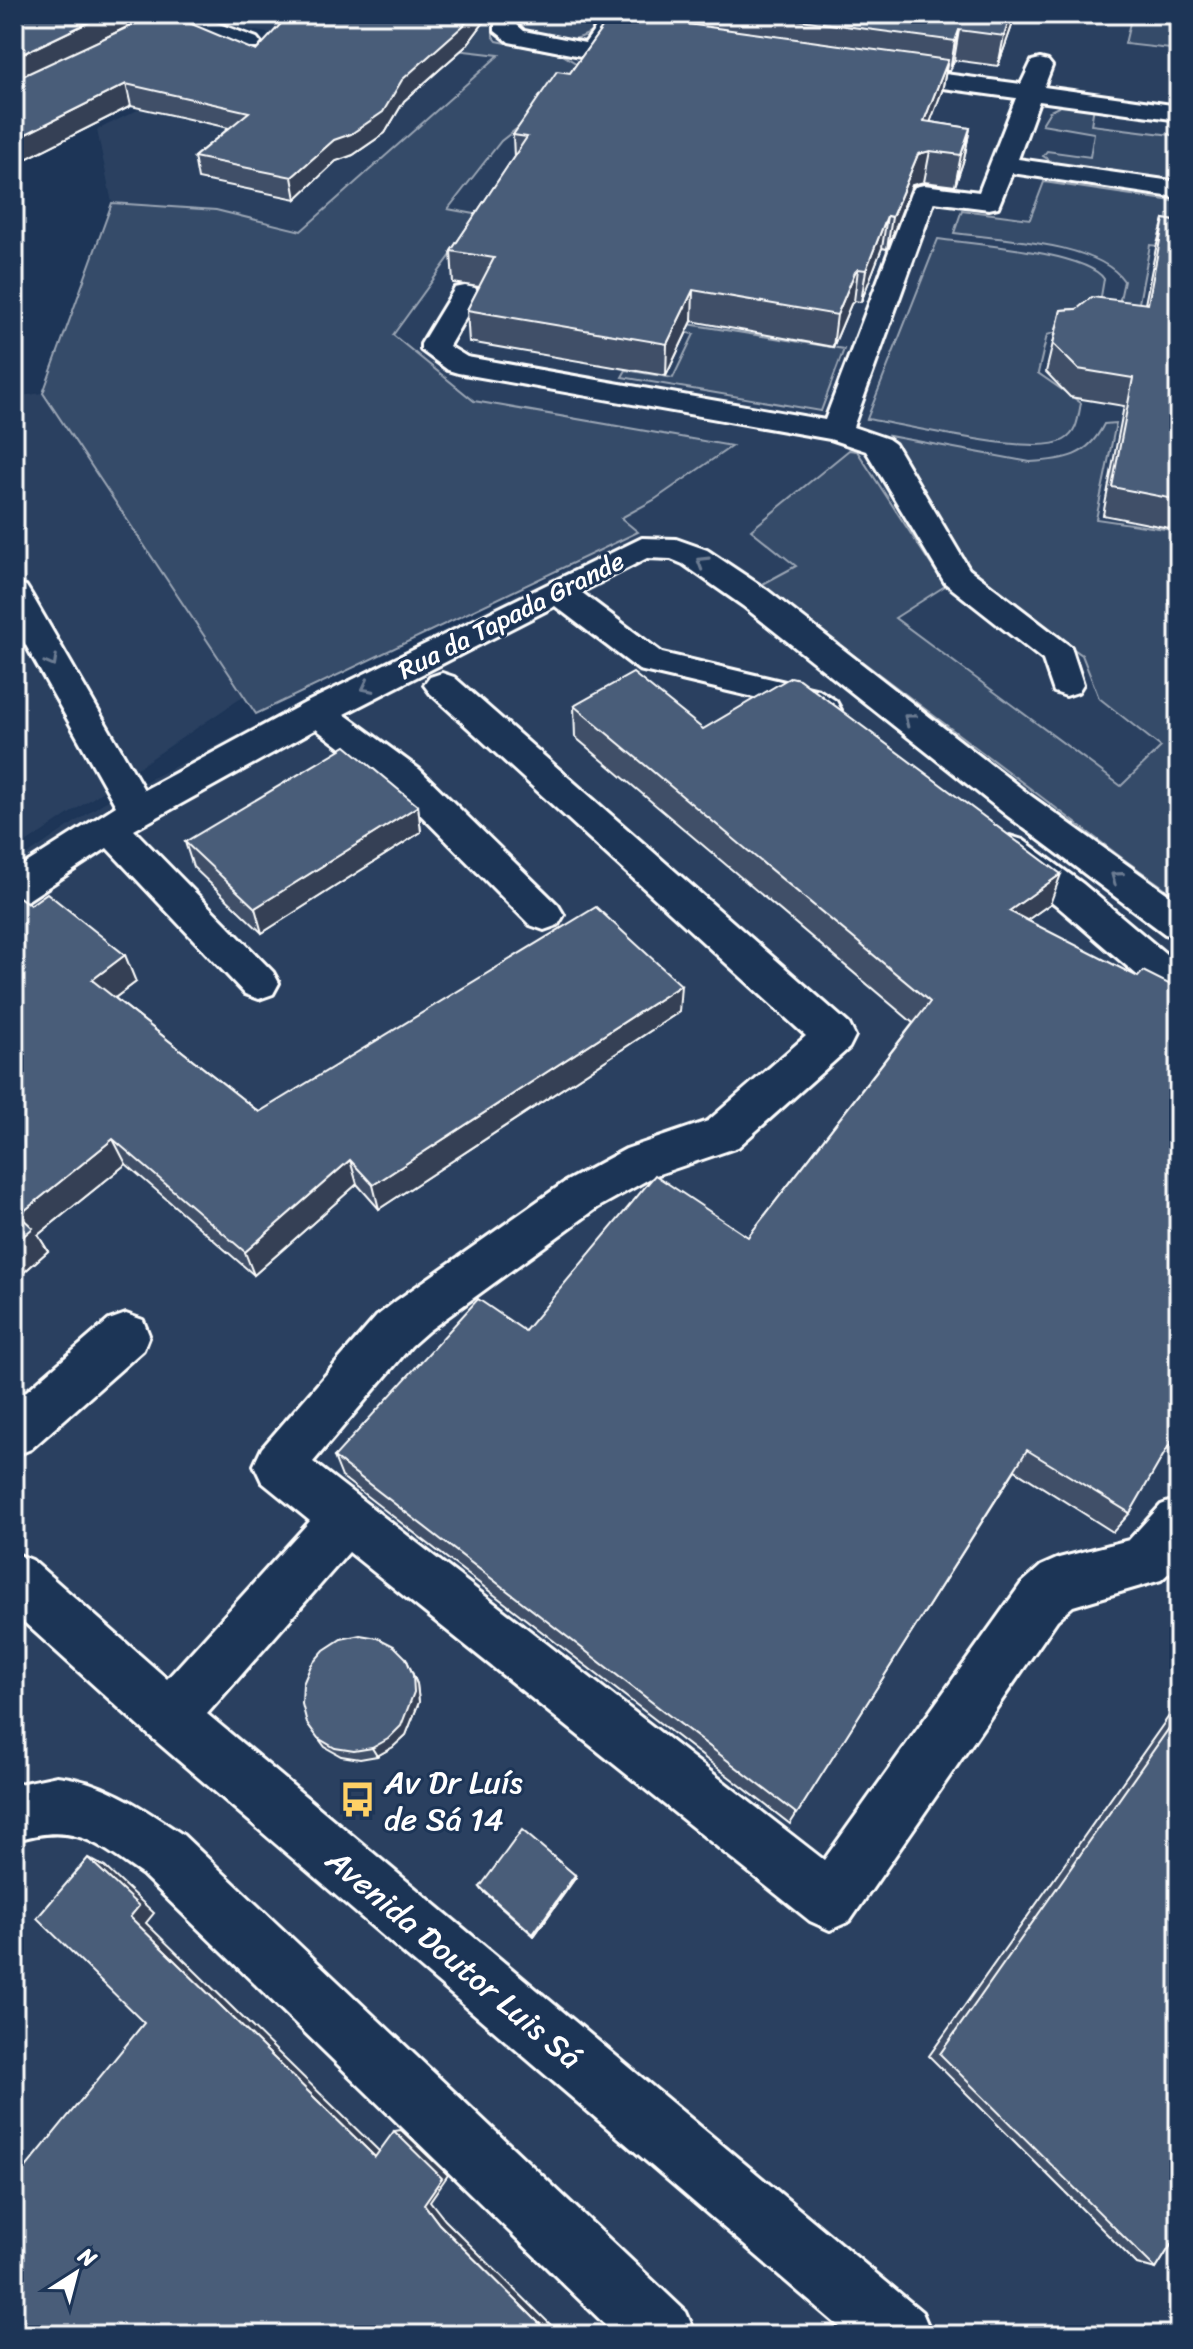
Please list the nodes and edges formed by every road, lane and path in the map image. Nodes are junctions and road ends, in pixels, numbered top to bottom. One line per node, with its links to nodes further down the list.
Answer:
1 (513, 14): 2 (street)
2 (618, 14)
3 (172, 15): 4 (street); 5 (street)
4 (147, 29)
5 (249, 43)
6 (1041, 65): 8 (street)
7 (860, 70): 8 (street)
8 (1030, 94): 9 (street); 10 (street)
9 (1179, 113)
10 (1003, 164): 11 (street); 13 (street)
11 (1179, 190)
12 (465, 294): 13 (street)
13 (836, 431): 16 (street)
14 (558, 591): 18 (street, Rua da Tapada Grande, one-way to 18); 19 (street); 24 (street, Rua da Tapada Grande, one-way to 14)
15 (14, 594): 20 (street, one-way to 20)
16 (1066, 684)
17 (442, 685): 29 (street)
18 (318, 712): 20 (street, Rua da Tapada Grande); 23 (street)
19 (844, 726)
20 (122, 818): 22 (street, Rua da Tapada Grande); 25 (street)
21 (982, 829): 26 (street)
22 (14, 890)
23 (544, 915)
24 (1179, 923)
25 (259, 983)
26 (1179, 988)
27 (126, 1335): 28 (street)
28 (14, 1433)
29 (346, 1518): 30 (street); 32 (street)
30 (1179, 1522)
31 (14, 1578): 32 (street, Avenida Doutor Luis Sá)
32 (169, 1717): 35 (street, Avenida Doutor Luis Sá)
33 (14, 1813): 34 (street)
34 (663, 2335)
35 (899, 2335)

